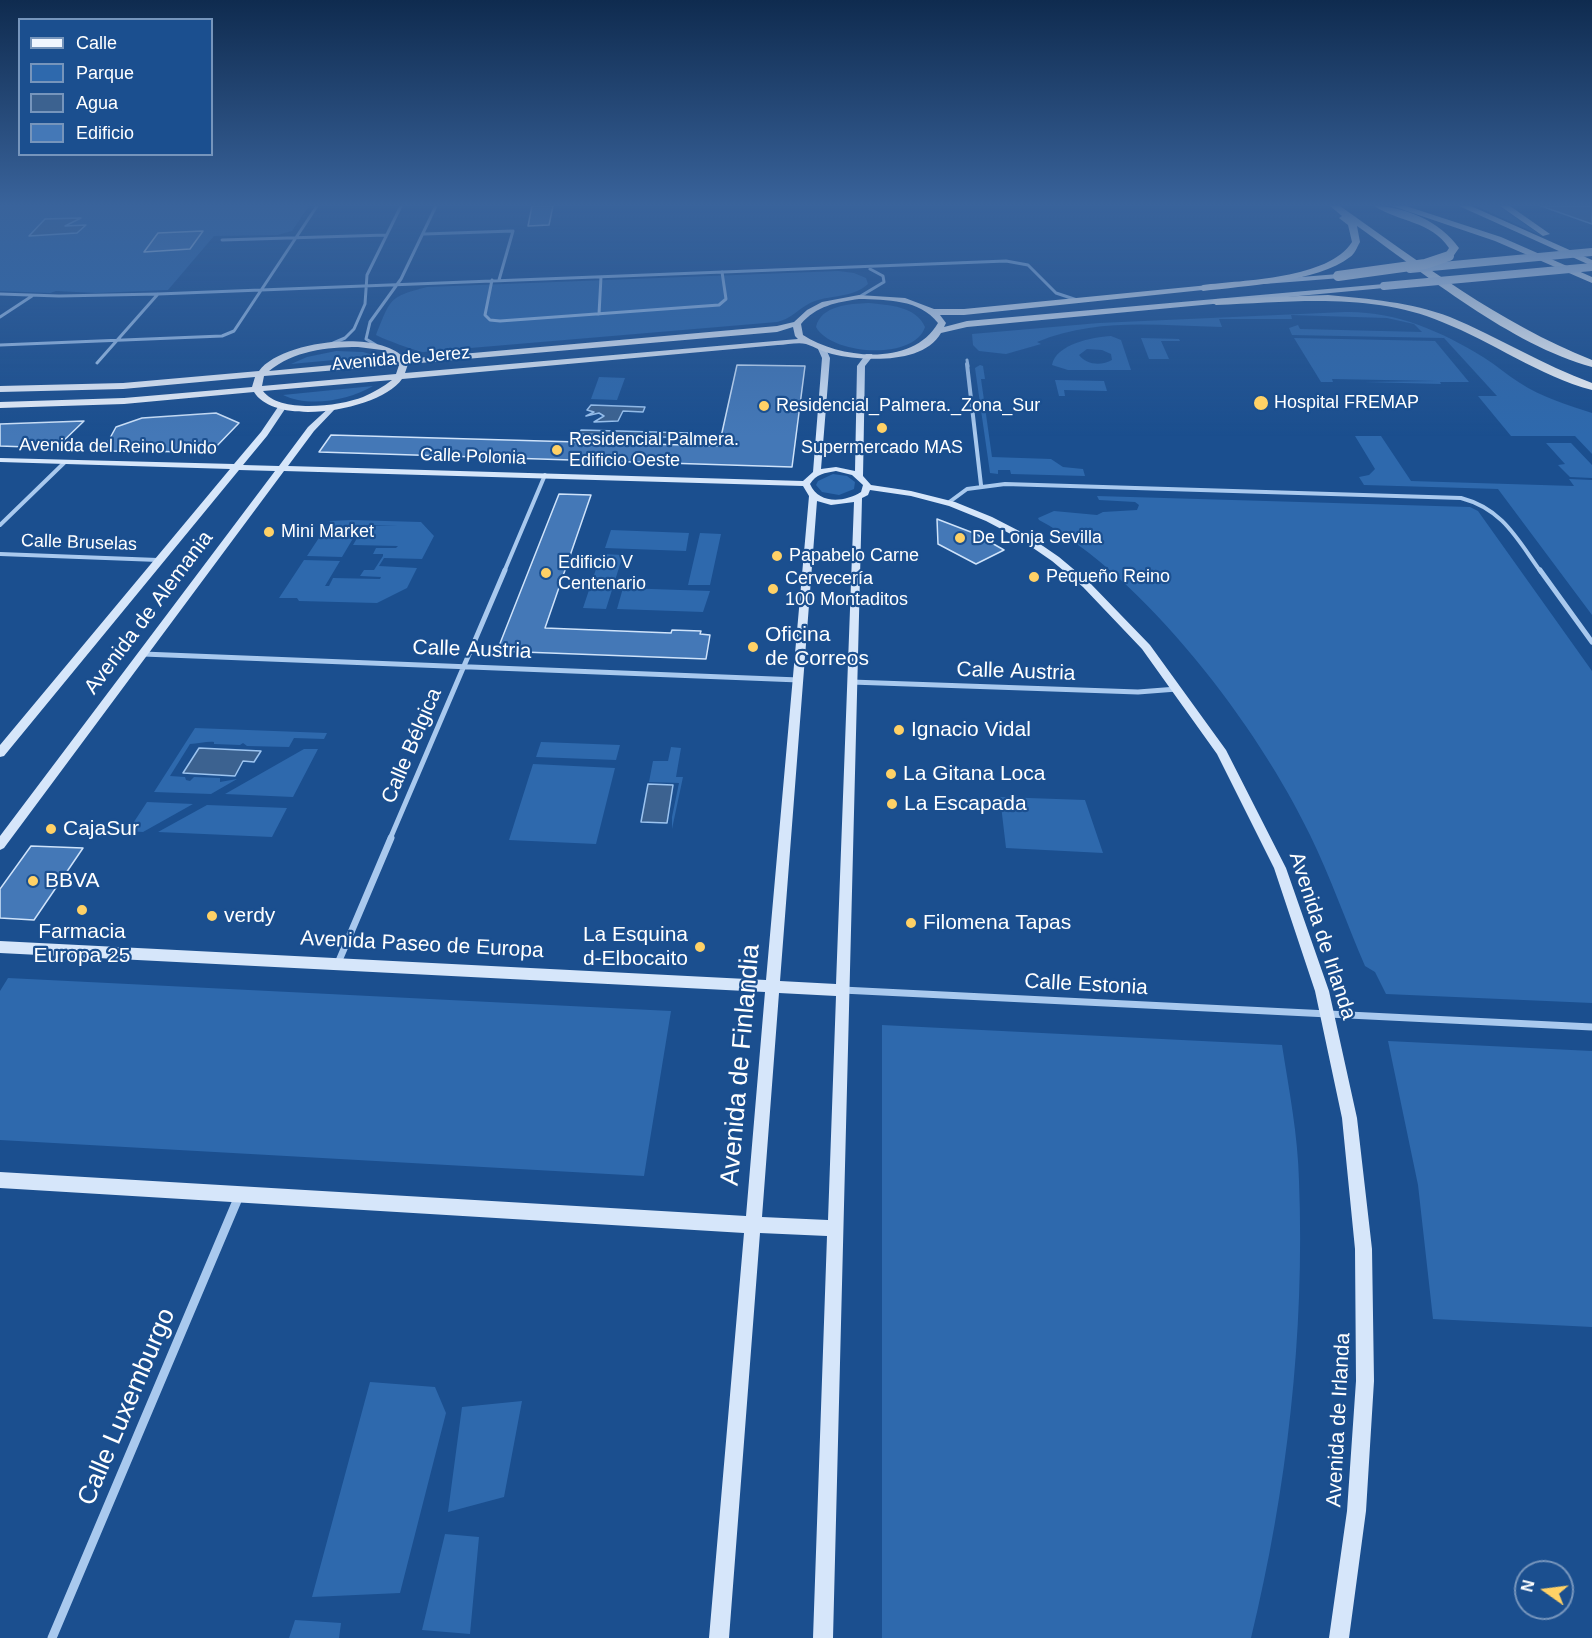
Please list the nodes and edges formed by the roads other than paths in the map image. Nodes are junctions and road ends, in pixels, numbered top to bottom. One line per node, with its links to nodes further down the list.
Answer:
1 (266, 282): 15 (street)
2 (435, 282): 12 (street)
3 (492, 282): 23 (street)
4 (601, 282): 23 (street)
5 (724, 282): 23 (street)
6 (883, 282): 19 (street)
7 (1044, 282): 20 (street)
8 (1241, 282): 14 (highway)
9 (1266, 282): 14 (main road)
10 (1414, 282): 21 (main road, bridge)
11 (1441, 282): 37 (highway)
12 (398, 284): 13 (street); 31 (street)
13 (366, 285): 15 (street); 30 (street)
14 (1203, 288): 20 (main road)
15 (261, 290): 17 (street); 27 (street)
16 (0, 294): 18 (street)
17 (158, 294): 18 (street); 27 (street)
18 (33, 296): 24 (street)
19 (859, 297): 22 (main road); 25 (main road)
20 (1077, 300): 22 (main road)
21 (1216, 302): 26 (main road); 40 (highway)
22 (932, 312): 26 (main road)
23 (599, 314)
24 (0, 316)
25 (797, 324): 28 (main road); 35 (main road, Avenida de Jerez)
26 (939, 331): 33 (main road)
27 (115, 341): 29 (street); 36 (street)
28 (805, 342): 32 (main road); 39 (main road, Avenida de Jerez)
29 (0, 345)
30 (322, 346): 31 (main road); 38 (main road)
31 (379, 346): 35 (main road)
32 (822, 349): 33 (main road); 50 (main road)
33 (869, 357): 52 (main road)
34 (967, 360): 54 (street)
35 (403, 362): 38 (main road, Avenida de Jerez); 39 (main road)
36 (96, 363)
37 (1592, 364)
38 (261, 374): 41 (main road, Avenida de Jerez); 42 (main road)
39 (400, 376): 42 (main road, Avenida de Jerez); 45 (main road)
40 (1592, 387)
41 (0, 389)
42 (257, 389): 43 (main road, Avenida de Jerez); 44 (main road)
43 (0, 405)
44 (283, 406): 45 (main road); 48 (main road, Avenida de Alemania)
45 (332, 407): 49 (main road, Avenida de Alemania)
46 (0, 460): 47 (main road, Avenida del Reino Unido)
47 (65, 462): 48 (main road, Avenida del Reino Unido); 58 (street)
48 (236, 466): 49 (main road, Avenida del Reino Unido); 60 (main road, Avenida de Alemania)
49 (283, 468): 51 (main road, Calle Polonia); 62 (main road, Avenida de Alemania)
50 (817, 472): 52 (main road); 53 (main road)
51 (545, 475): 53 (main road, Calle Polonia); 63 (street, Calle Bélgica)
52 (860, 475): 55 (main road)
53 (806, 484): 56 (main road)
54 (981, 485): 57 (street); 61 (street)
55 (863, 492): 56 (main road, Avenida de Irlanda); 57 (main road, Avenida de Irlanda); 65 (main road)
56 (813, 496): 64 (main road, Avenida de Finlandia)
57 (948, 503): 66 (main road, Avenida de Irlanda)
58 (0, 525)
59 (0, 554): 60 (street, Calle Bruselas)
60 (158, 560): 67 (main road, Avenida de Alemania)
61 (1592, 642)
62 (143, 654): 63 (street, Calle Austria); 68 (main road, Avenida de Alemania)
63 (464, 667): 64 (street, Calle Austria); 70 (street, Calle Bélgica)
64 (800, 680): 71 (main road, Avenida de Finlandia)
65 (851, 682): 66 (street, Calle Austria); 72 (main road)
66 (1179, 689): 73 (main road, Avenida de Irlanda)
67 (0, 753)
68 (0, 845)
69 (0, 947): 70 (main road, Avenida Paseo de Europa)
70 (338, 963): 71 (main road, Avenida Paseo de Europa)
71 (774, 985): 72 (main road, Avenida Paseo de Europa); 77 (main road, Avenida de Finlandia)
72 (841, 990): 73 (street, Calle Estonia); 78 (main road)
73 (1328, 1013): 74 (street, Calle Estonia); 82 (main road, Avenida de Irlanda)
74 (1592, 1027)
75 (0, 1180): 76 (main road)
76 (241, 1193): 77 (main road); 79 (street, Calle Luxemburgo)
77 (753, 1225): 78 (main road); 80 (main road, Avenida de Finlandia)
78 (835, 1228): 81 (main road)
79 (52, 1638)
80 (719, 1638)
81 (823, 1638)
82 (1340, 1638)

